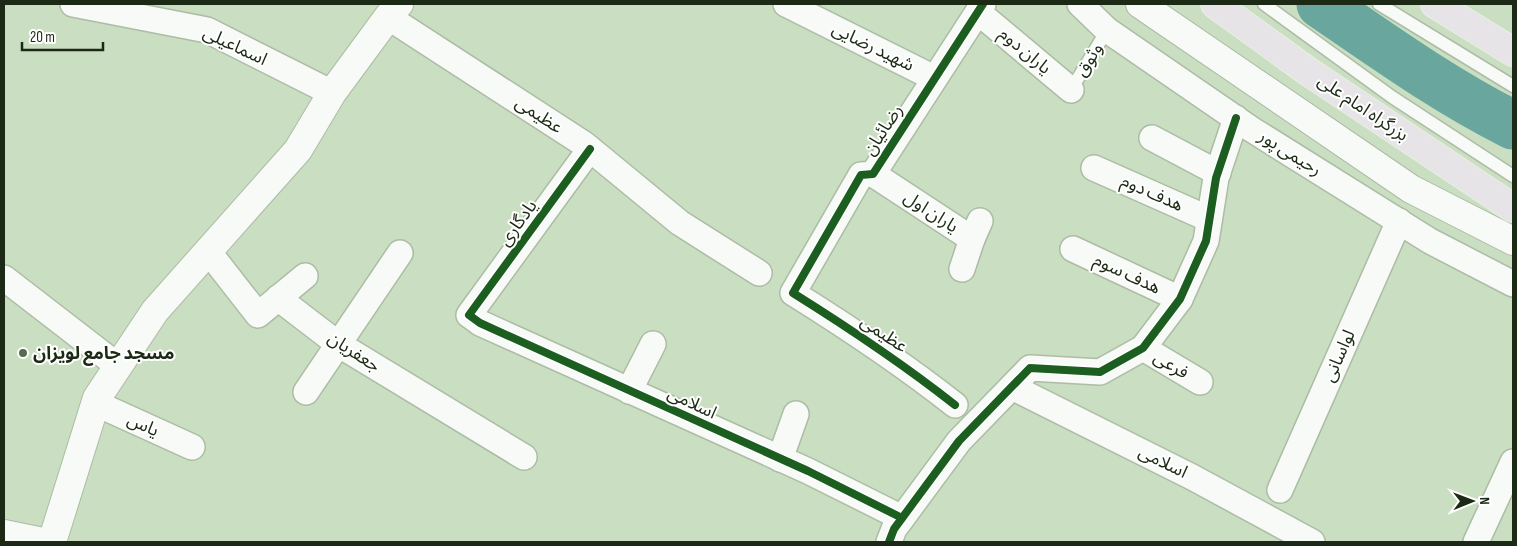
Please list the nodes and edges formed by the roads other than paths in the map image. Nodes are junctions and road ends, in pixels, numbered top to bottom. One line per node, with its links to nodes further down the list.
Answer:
1 (73, 4): 16 (street, اسماعیلی)
2 (786, 4): 13 (street, شهید رضایی)
3 (1080, 4): 11 (street, رحیمی پور)
4 (1140, 4): 27 (main road)
5 (1215, 4): 24 (highway, بزرگراه امام علی)
6 (1264, 4): 23 (lane)
7 (1379, 4): 14 (lane)
8 (1435, 4): 12 (highway)
9 (980, 8): 13 (street, رضائیان); 15 (street, یاران دوم)
10 (393, 10): 16 (main road); 19 (street, عظیمی)
11 (1107, 30): 15 (lane, وثوق); 17 (street, رحیمی پور)
12 (1513, 52)
13 (934, 78): 22 (street, رضائیان)
14 (1513, 86)
15 (1071, 90)
16 (332, 94): 29 (main road)
17 (1236, 118): 21 (street); 26 (street, رحیمی پور)
18 (1152, 138): 21 (street)
19 (590, 149): 32 (street, عظیمی); 39 (street, یادگاری)
20 (1094, 168): 25 (street, هدف دوم)
21 (1218, 172): 25 (street)
22 (873, 174): 31 (street, یاران اول); 36 (street, رضائیان)
23 (1513, 176)
24 (1513, 208)
25 (1209, 219): 38 (street)
26 (1399, 221): 35 (street, رحیمی پور); 55 (street, لواسانی)
27 (1513, 241)
28 (1073, 249): 38 (street, هدف سوم)
29 (208, 251): 37 (street); 43 (main road)
30 (400, 253): 40 (street)
31 (962, 269)
32 (759, 272)
33 (305, 276): 37 (street)
34 (5, 282): 43 (street)
35 (1513, 284)
36 (793, 293): 49 (street, عظیمی)
37 (278, 298): 40 (street, جعفریان)
38 (1180, 299): 42 (street)
39 (469, 315): 46 (street, اسلامی)
40 (338, 344): 47 (street); 52 (street, جعفریان)
41 (653, 344): 46 (street)
42 (1143, 348): 44 (street, فرعی); 45 (street)
43 (118, 366): 48 (main road)
44 (1200, 382)
45 (1012, 387): 56 (street); 61 (street, اسلامی)
46 (629, 391): 53 (street, اسلامی)
47 (306, 392)
48 (95, 403): 51 (street, یاس); 59 (main road)
49 (955, 405)
50 (796, 414): 53 (street)
51 (192, 446)
52 (524, 457)
53 (780, 459): 56 (street, اسلامی)
54 (1513, 462): 62 (street)
55 (1280, 490)
56 (902, 518): 60 (street)
57 (4, 534): 58 (main road)
58 (43, 542)
59 (52, 542)
60 (889, 542)
61 (1312, 542)
62 (1476, 542)

